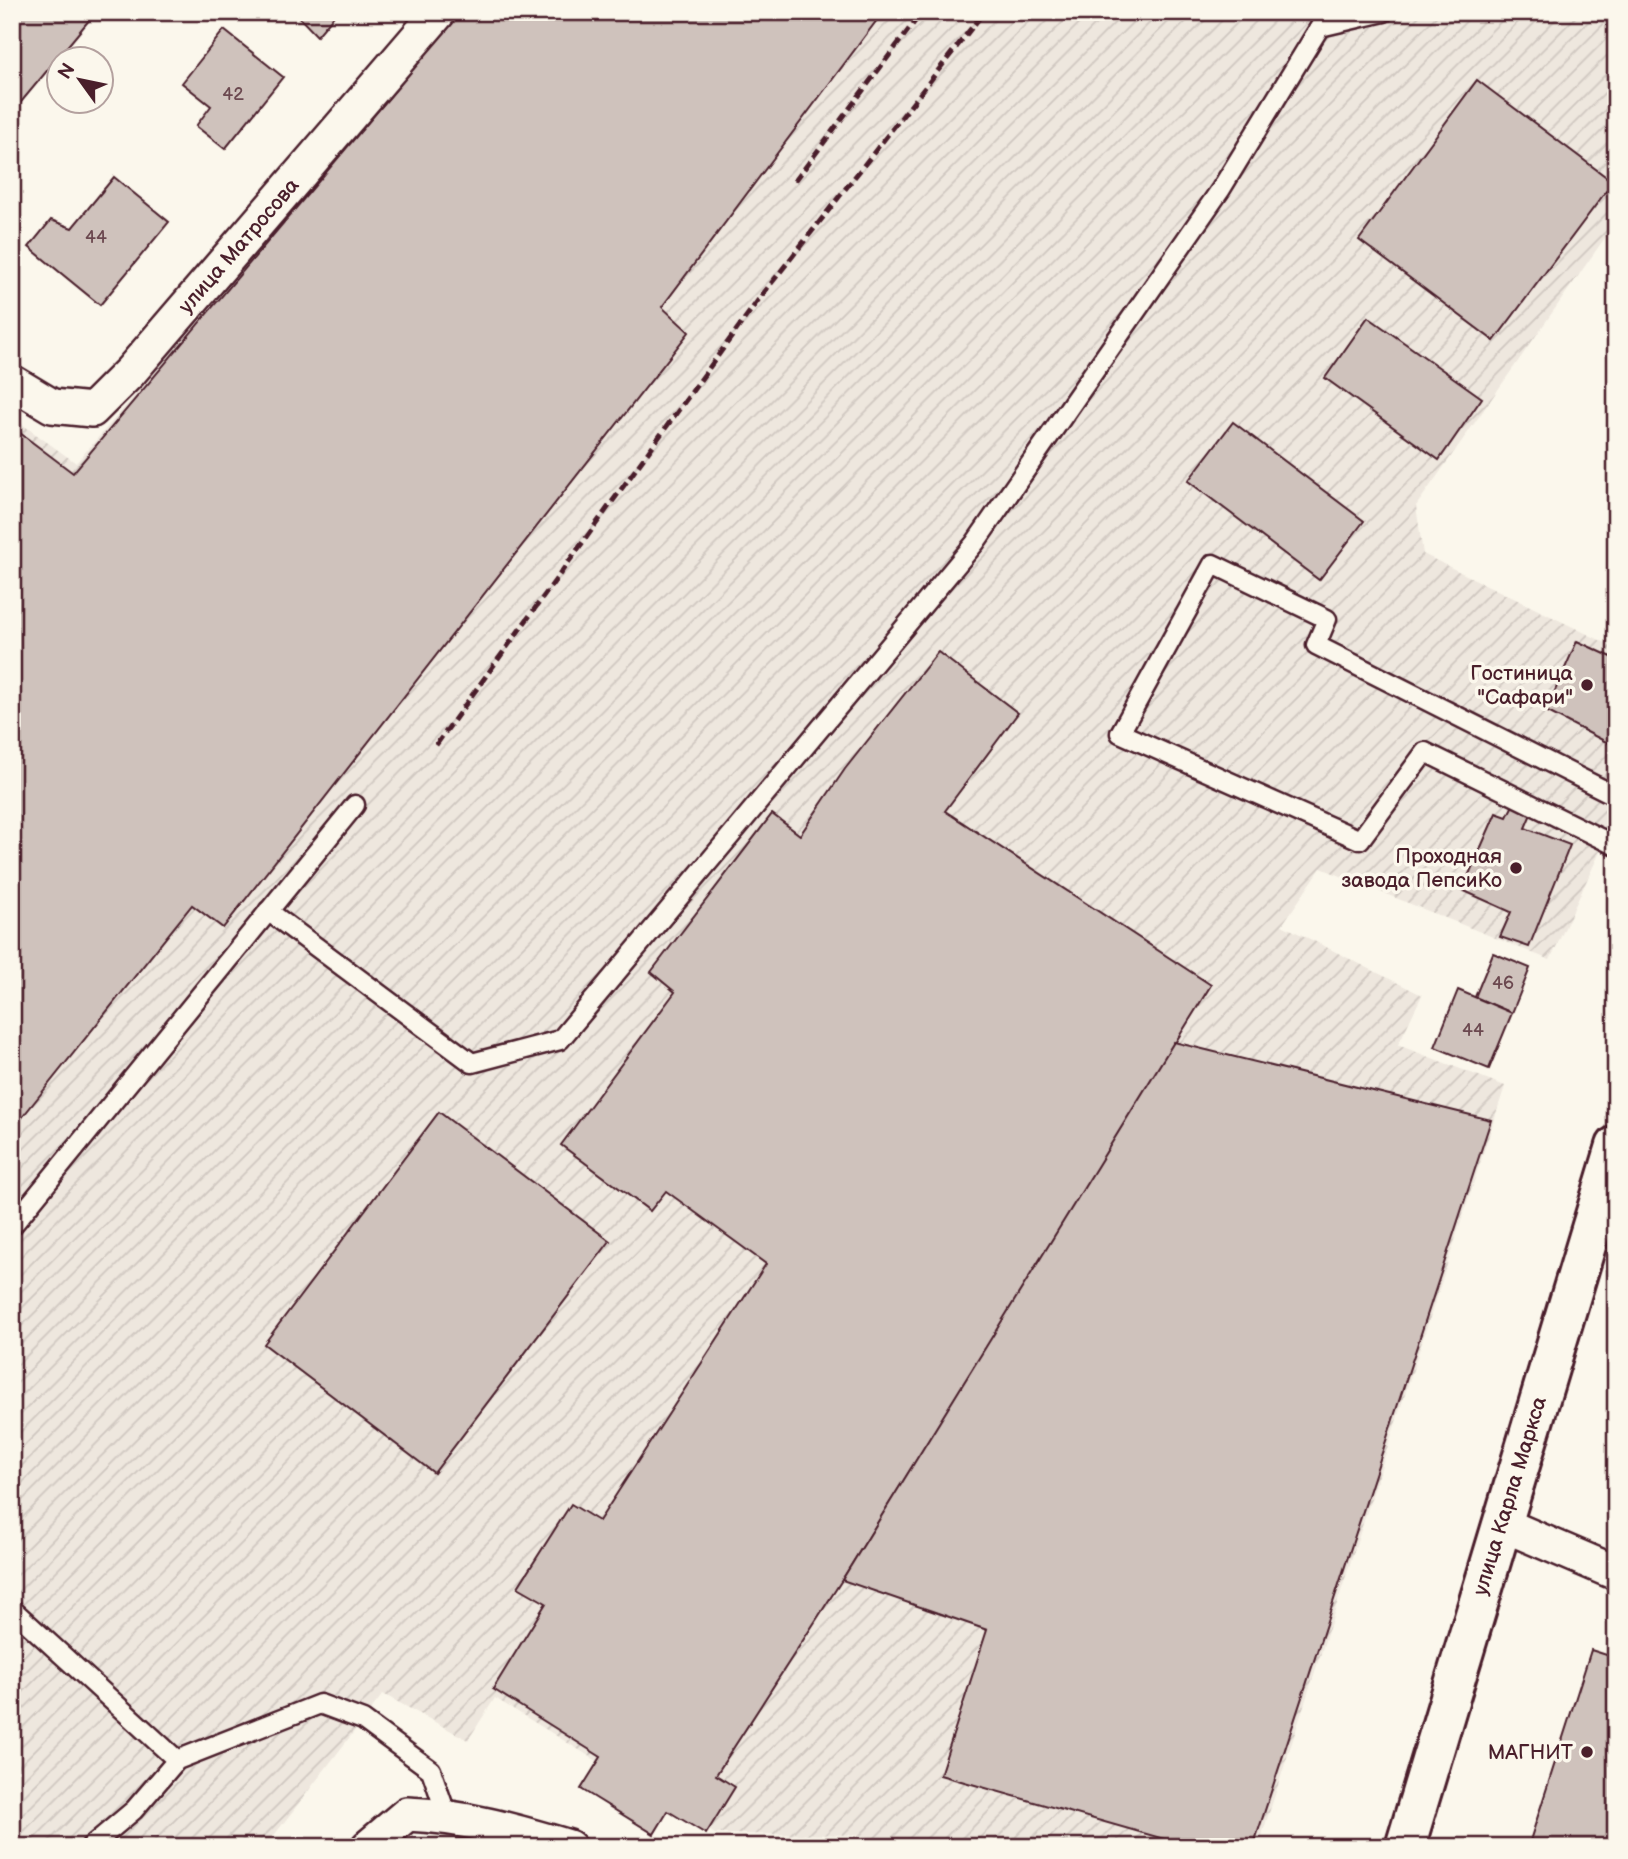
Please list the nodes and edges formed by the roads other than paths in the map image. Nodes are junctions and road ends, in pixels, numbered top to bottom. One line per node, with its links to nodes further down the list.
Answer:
1 (439, 12): 4 (street, улица Матросова)
2 (1384, 12): 3 (lane)
3 (1325, 20): 8 (lane)
4 (12, 382)
5 (1616, 796): 7 (lane)
6 (355, 805): 8 (lane)
7 (1616, 846)
8 (268, 911): 10 (lane)
9 (1616, 1146): 11 (main road, улица Карла Маркса)
10 (12, 1226)
11 (1502, 1524): 12 (street); 19 (main road, улица Карла Маркса)
12 (1616, 1573)
13 (12, 1609): 14 (lane)
14 (177, 1760): 15 (lane); 16 (lane)
15 (447, 1816): 17 (street); 18 (street)
16 (90, 1847)
17 (368, 1847)
18 (569, 1847)
19 (1405, 1847)

